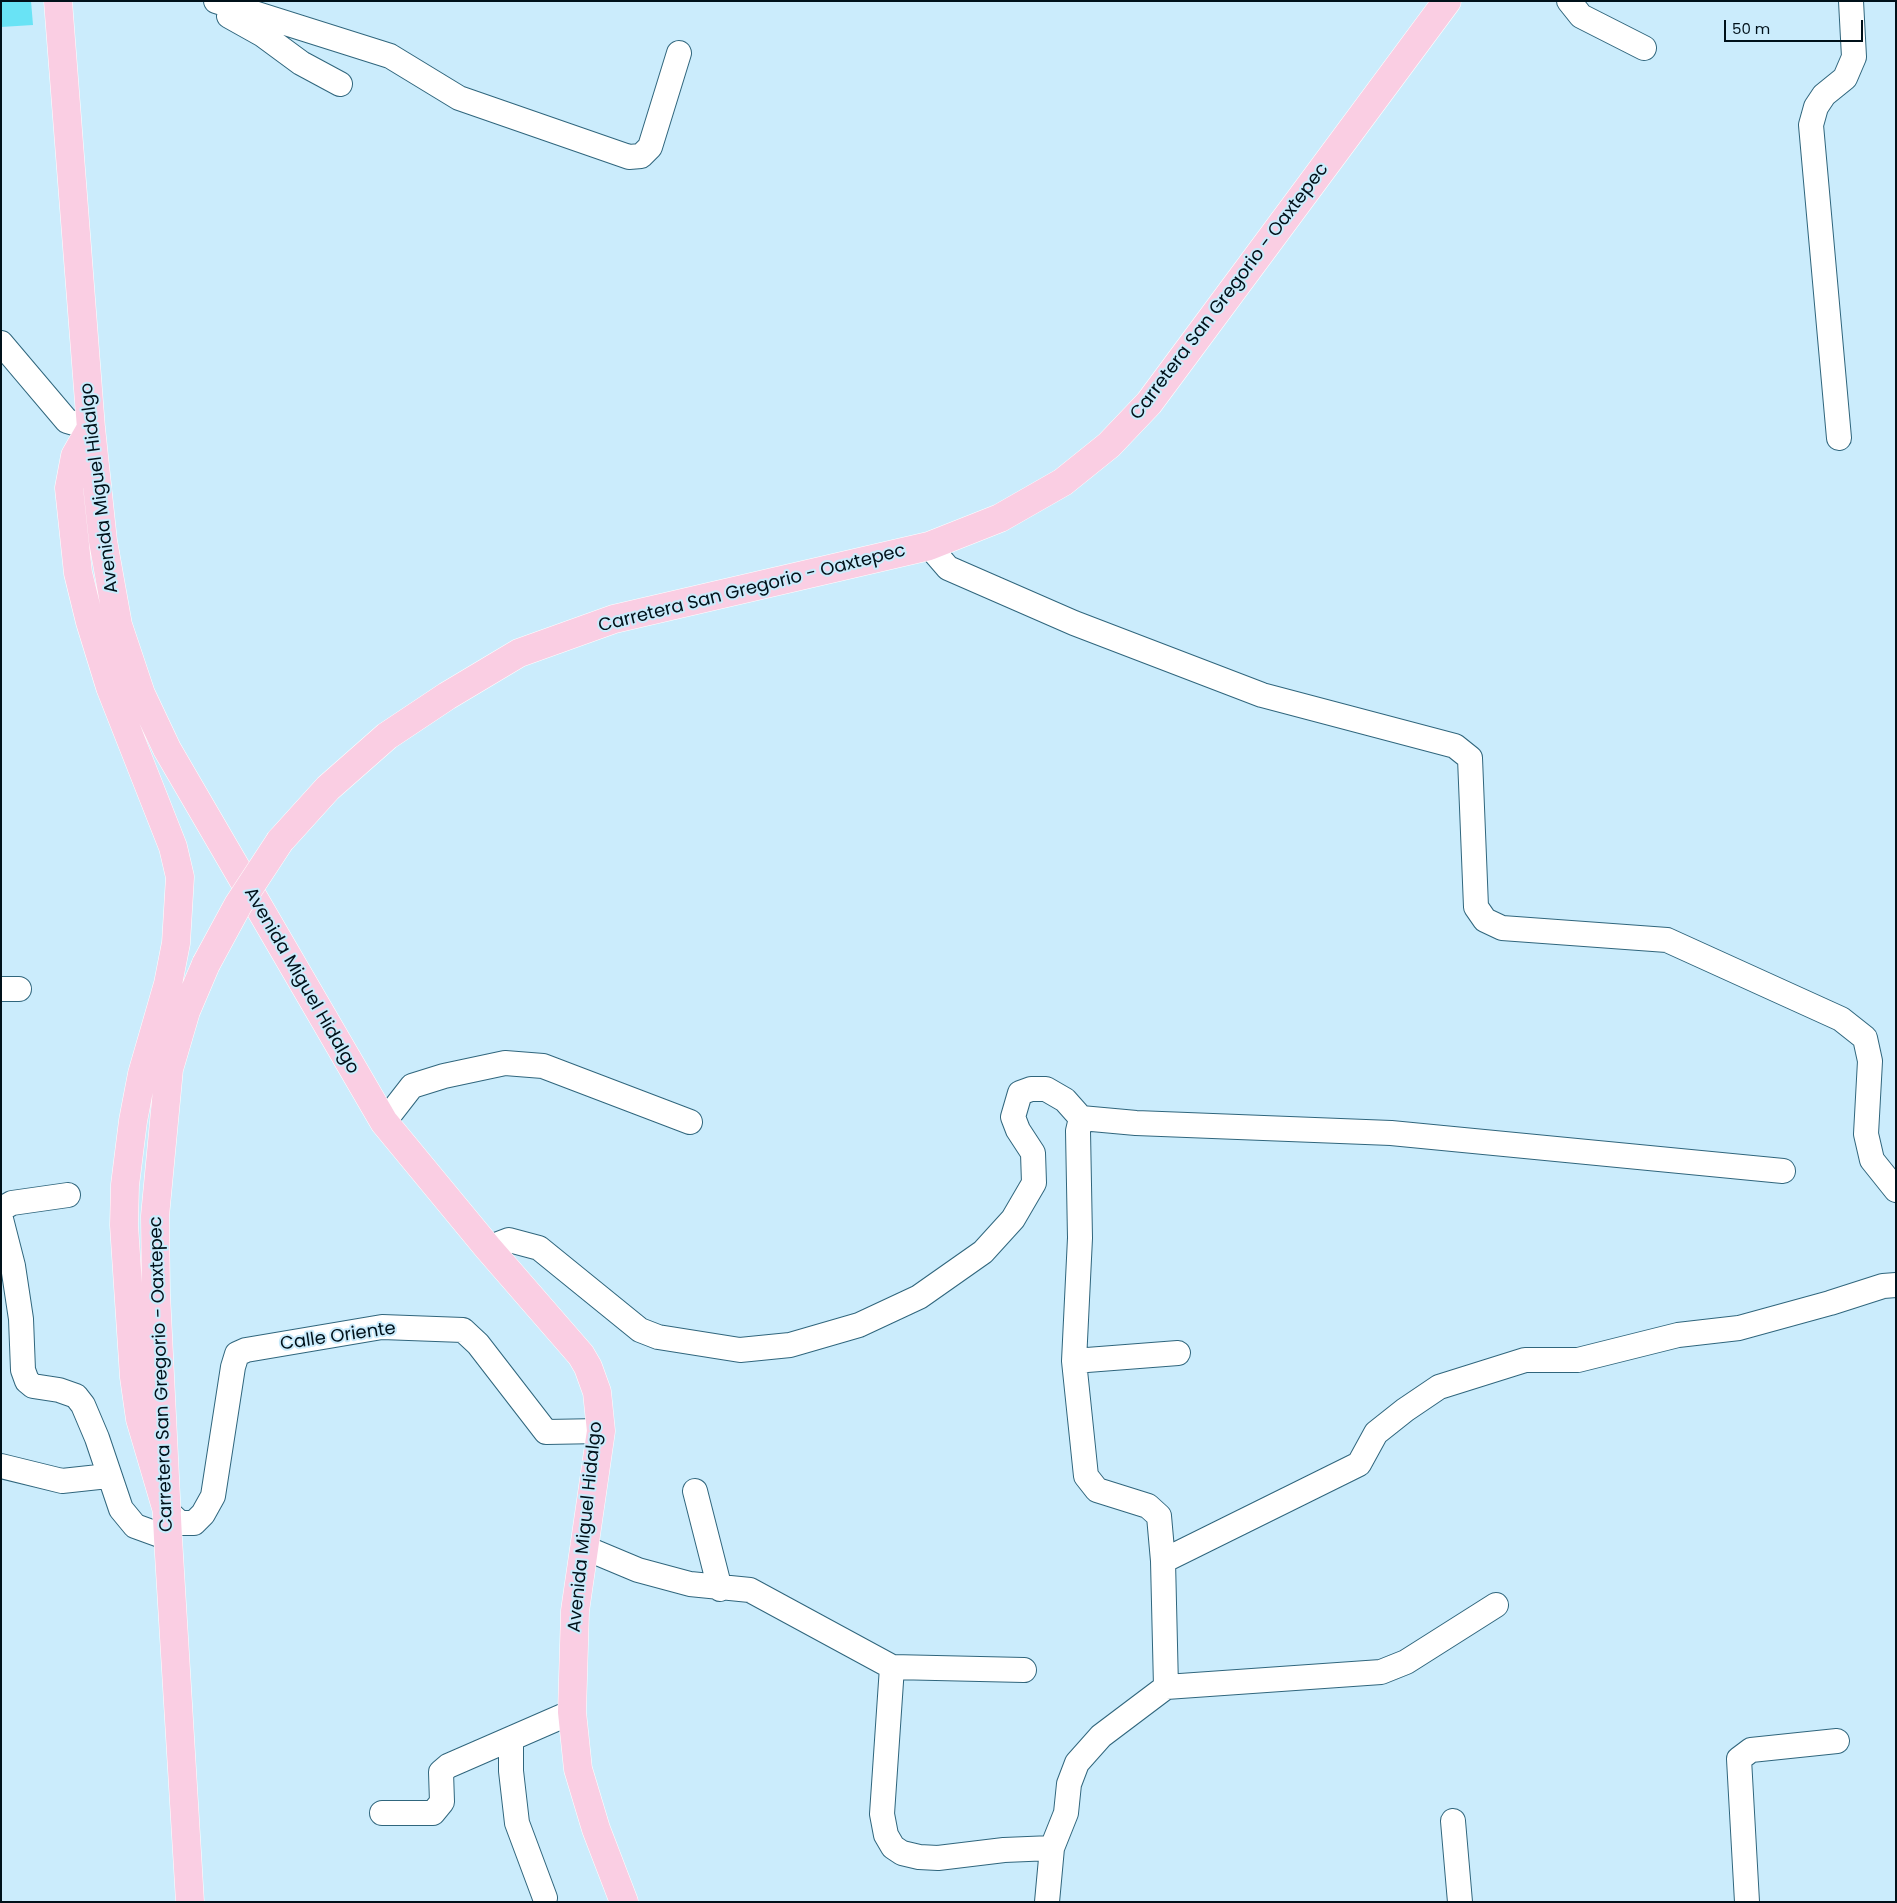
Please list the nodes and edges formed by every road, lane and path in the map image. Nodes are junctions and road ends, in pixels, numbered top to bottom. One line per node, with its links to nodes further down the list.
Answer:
1 (58, 1): 10 (main road, Avenida Miguel Hidalgo)
2 (217, 1): 7 (street); 8 (street)
3 (1447, 1): 12 (main road, Carretera San Gregorio - Oaxtepec)
4 (1569, 1): 6 (street)
5 (1851, 1): 11 (street)
6 (1644, 48)
7 (679, 53)
8 (340, 84)
9 (1, 343): 10 (street)
10 (91, 428): 14 (main road, Avenida Miguel Hidalgo); 29 (main road)
11 (1839, 438)
12 (929, 546): 17 (street); 29 (main road, Carretera San Gregorio - Oaxtepec, bridge)
13 (1081, 1118): 16 (street); 21 (street); 24 (street)
14 (384, 1122): 15 (street); 21 (main road, Avenida Miguel Hidalgo)
15 (690, 1122)
16 (1784, 1171)
17 (1896, 1190)
18 (68, 1195): 19 (street)
19 (1, 1209)
20 (1, 1219): 27 (street)
21 (488, 1248): 25 (main road, Avenida Miguel Hidalgo)
22 (1896, 1285): 32 (street)
23 (1178, 1353): 24 (street)
24 (1074, 1361): 32 (street)
25 (600, 1431): 29 (street, Calle Oriente); 31 (main road, Avenida Miguel Hidalgo)
26 (1, 1466): 27 (street)
27 (108, 1476): 30 (street)
28 (695, 1492): 33 (street)
29 (167, 1511): 30 (main road, Carretera San Gregorio - Oaxtepec)
30 (168, 1538): 45 (main road, Carretera San Gregorio - Oaxtepec)
31 (583, 1547): 33 (street); 38 (main road, Avenida Miguel Hidalgo)
32 (1163, 1561): 37 (street)
33 (720, 1589): 35 (street)
34 (1496, 1605): 37 (street)
35 (892, 1667): 36 (street); 43 (street)
36 (1024, 1670)
37 (1166, 1687): 43 (street)
38 (572, 1712): 39 (street); 46 (main road, Avenida Miguel Hidalgo)
39 (511, 1740): 41 (street); 44 (street)
40 (1837, 1741): 49 (street)
41 (382, 1813)
42 (1453, 1821): 48 (street)
43 (1052, 1848): 47 (street)
44 (545, 1898)
45 (187, 1900)
46 (624, 1902)
47 (1047, 1902)
48 (1460, 1902)
49 (1747, 1902)

